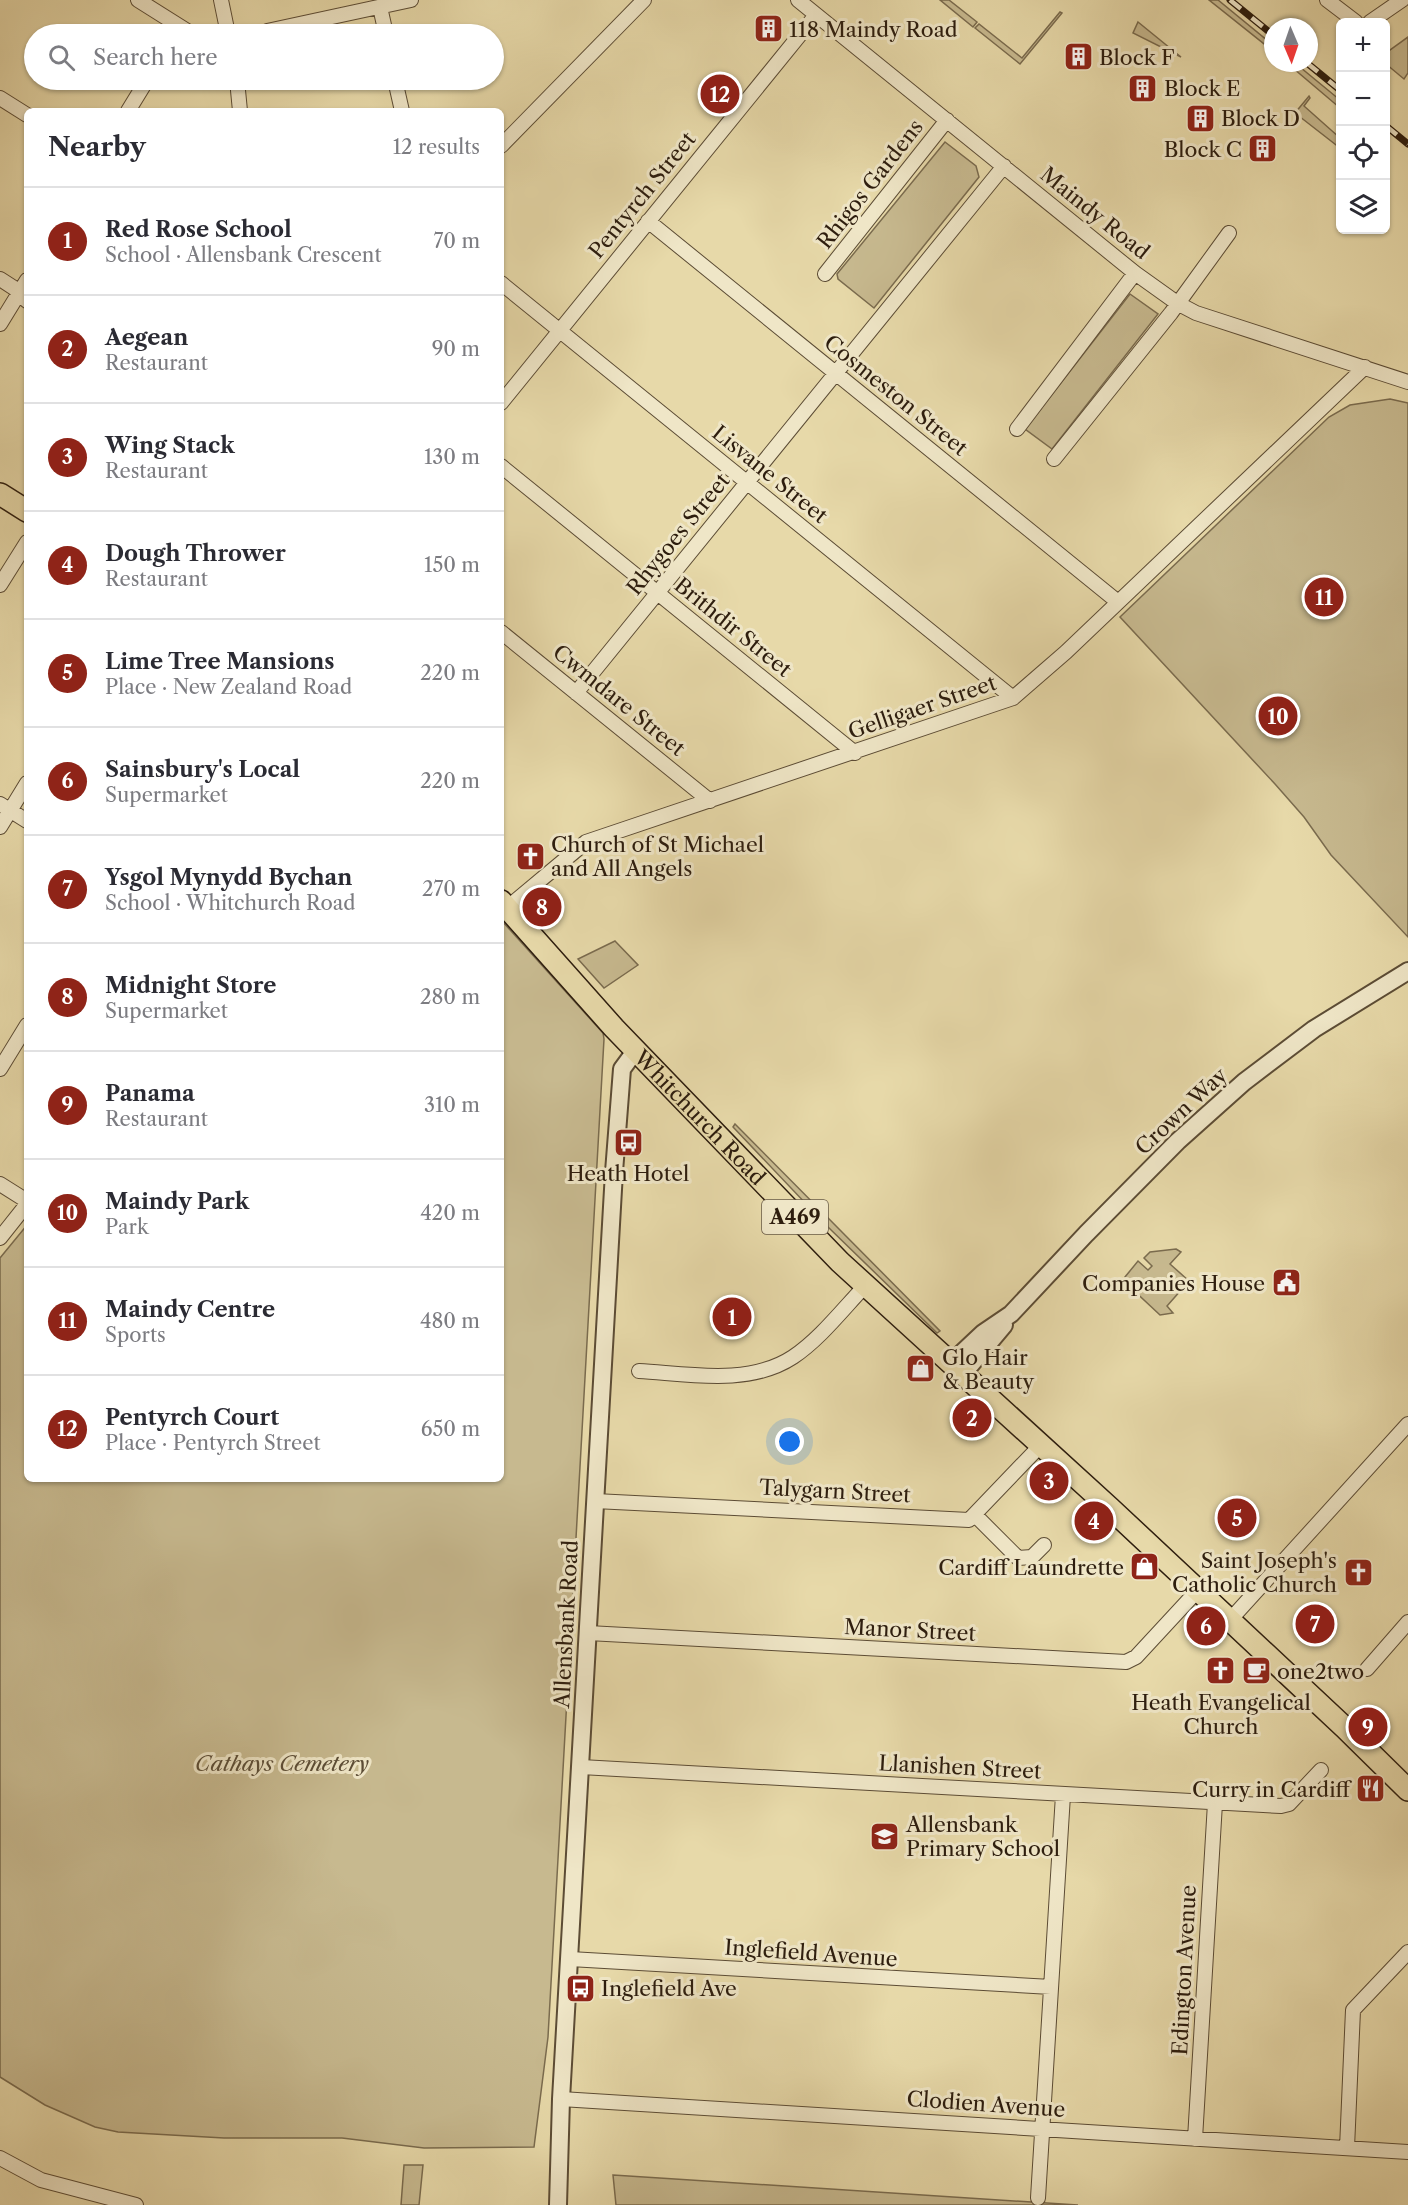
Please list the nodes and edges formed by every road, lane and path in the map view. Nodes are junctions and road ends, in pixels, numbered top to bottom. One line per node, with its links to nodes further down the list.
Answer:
1 (138, 0): 12 (street)
2 (221, 0): 13 (street)
3 (411, 0): 8 (street)
4 (644, 0): 25 (street)
5 (798, 0): 9 (street, Maindy Road)
6 (1327, 0): 10 (street)
7 (1402, 0): 11 (street)
8 (380, 7): 14 (street); 15 (street)
9 (816, 15): 24 (street, Maindy Road); 27 (street, Pentyrch Street)
10 (1351, 18)
11 (1376, 18)
12 (168, 24)
13 (226, 24)
14 (300, 24)
15 (384, 24)
16 (141, 90): 20 (street)
17 (238, 90): 21 (street)
18 (397, 90): 22 (street)
19 (0, 98): 23 (street)
20 (130, 108)
21 (240, 108)
22 (401, 108)
23 (24, 113)
24 (947, 120): 26 (street, Maindy Road); 30 (street, Rhigos Gardens)
25 (504, 143)
26 (1004, 166): 29 (street, Maindy Road); 38 (street, Rhygoes Street)
27 (648, 221): 36 (street, Pentyrch Street); 38 (street, Cosmeston Street)
28 (1229, 233): 34 (street)
29 (1135, 273): 34 (street, Maindy Road); 41 (street)
30 (825, 274)
31 (0, 279): 33 (street)
32 (504, 285): 36 (street, Lisvane Street)
33 (23, 297): 35 (street)
34 (1177, 303): 37 (street, Maindy Road); 42 (street)
35 (0, 324)
36 (560, 331): 40 (street, Pentyrch Street); 44 (street, Lisvane Street)
37 (1365, 367): 39 (street, Maindy Road); 50 (street, Gelligaer Street)
38 (836, 374): 44 (street, Rhygoes Street); 50 (street, Cosmeston Street)
39 (1408, 381)
40 (504, 399)
41 (1017, 429)
42 (1054, 459)
43 (504, 468): 49 (street, Brithdir Street)
44 (747, 483): 49 (street, Rhygoes Street); 53 (street, Lisvane Street)
45 (0, 494): 46 (main road)
46 (24, 509)
47 (24, 547): 48 (street)
48 (0, 585)
49 (657, 593): 52 (street, Rhygoes Street); 54 (street, Brithdir Street)
50 (1118, 602): 53 (street, Gelligaer Street)
51 (504, 634): 52 (street, Cwmdare Street)
52 (576, 693): 56 (street, Cwmdare Street)
53 (1013, 699): 54 (street, Gelligaer Street)
54 (855, 753): 56 (street, Gelligaer Street)
55 (24, 786): 57 (street)
56 (710, 801): 60 (street, Gelligaer Street)
57 (5, 807): 58 (street); 59 (street)
58 (24, 818)
59 (0, 827)
60 (504, 905): 63 (main road, Whitchurch Road / A469)
61 (1408, 971): 70 (street, Crown Way)
62 (24, 1030): 64 (street)
63 (636, 1050): 69 (main road, Whitchurch Road / A469); 74 (street, Allensbank Road)
64 (0, 1069)
65 (0, 1185): 66 (street)
66 (24, 1201)
67 (24, 1207): 68 (street)
68 (0, 1238)
69 (865, 1286): 70 (main road, Whitchurch Road / A469); 71 (street)
70 (956, 1370): 73 (main road, Whitchurch Road / A469)
71 (639, 1371)
72 (1408, 1424): 78 (street)
73 (1040, 1446): 75 (street); 77 (main road, Whitchurch Road / A469)
74 (595, 1501): 75 (street, Talygarn Street); 80 (street, Allensbank Road)
75 (976, 1516): 76 (street)
76 (1044, 1545)
77 (1198, 1590): 78 (main road, Whitchurch Road / A469); 80 (street, Manor Street)
78 (1230, 1620): 84 (main road, Whitchurch Road / A469)
79 (1408, 1622): 81 (street)
80 (588, 1633): 82 (street, Allensbank Road)
81 (1366, 1669)
82 (581, 1767): 85 (street, Llanishen Street); 88 (street, Allensbank Road)
83 (1321, 1770): 86 (street, Llanishen Street)
84 (1408, 1790)
85 (1063, 1794): 86 (street, Llanishen Street); 89 (street)
86 (1215, 1803): 92 (street, Edington Avenue)
87 (1408, 1952): 93 (street)
88 (570, 1959): 89 (street, Inglefield Avenue); 90 (street, Allensbank Road)
89 (1051, 1987): 91 (street)
90 (561, 2098): 91 (street, Clodien Avenue); 98 (street, Allensbank Road)
91 (1042, 2128): 92 (street, Clodien Avenue); 96 (street)
92 (1195, 2139): 93 (street, Clodien Avenue)
93 (1347, 2148): 94 (street, Clodien Avenue)
94 (1408, 2152)
95 (0, 2158): 97 (street)
96 (1038, 2198)
97 (136, 2205)
98 (558, 2205)

